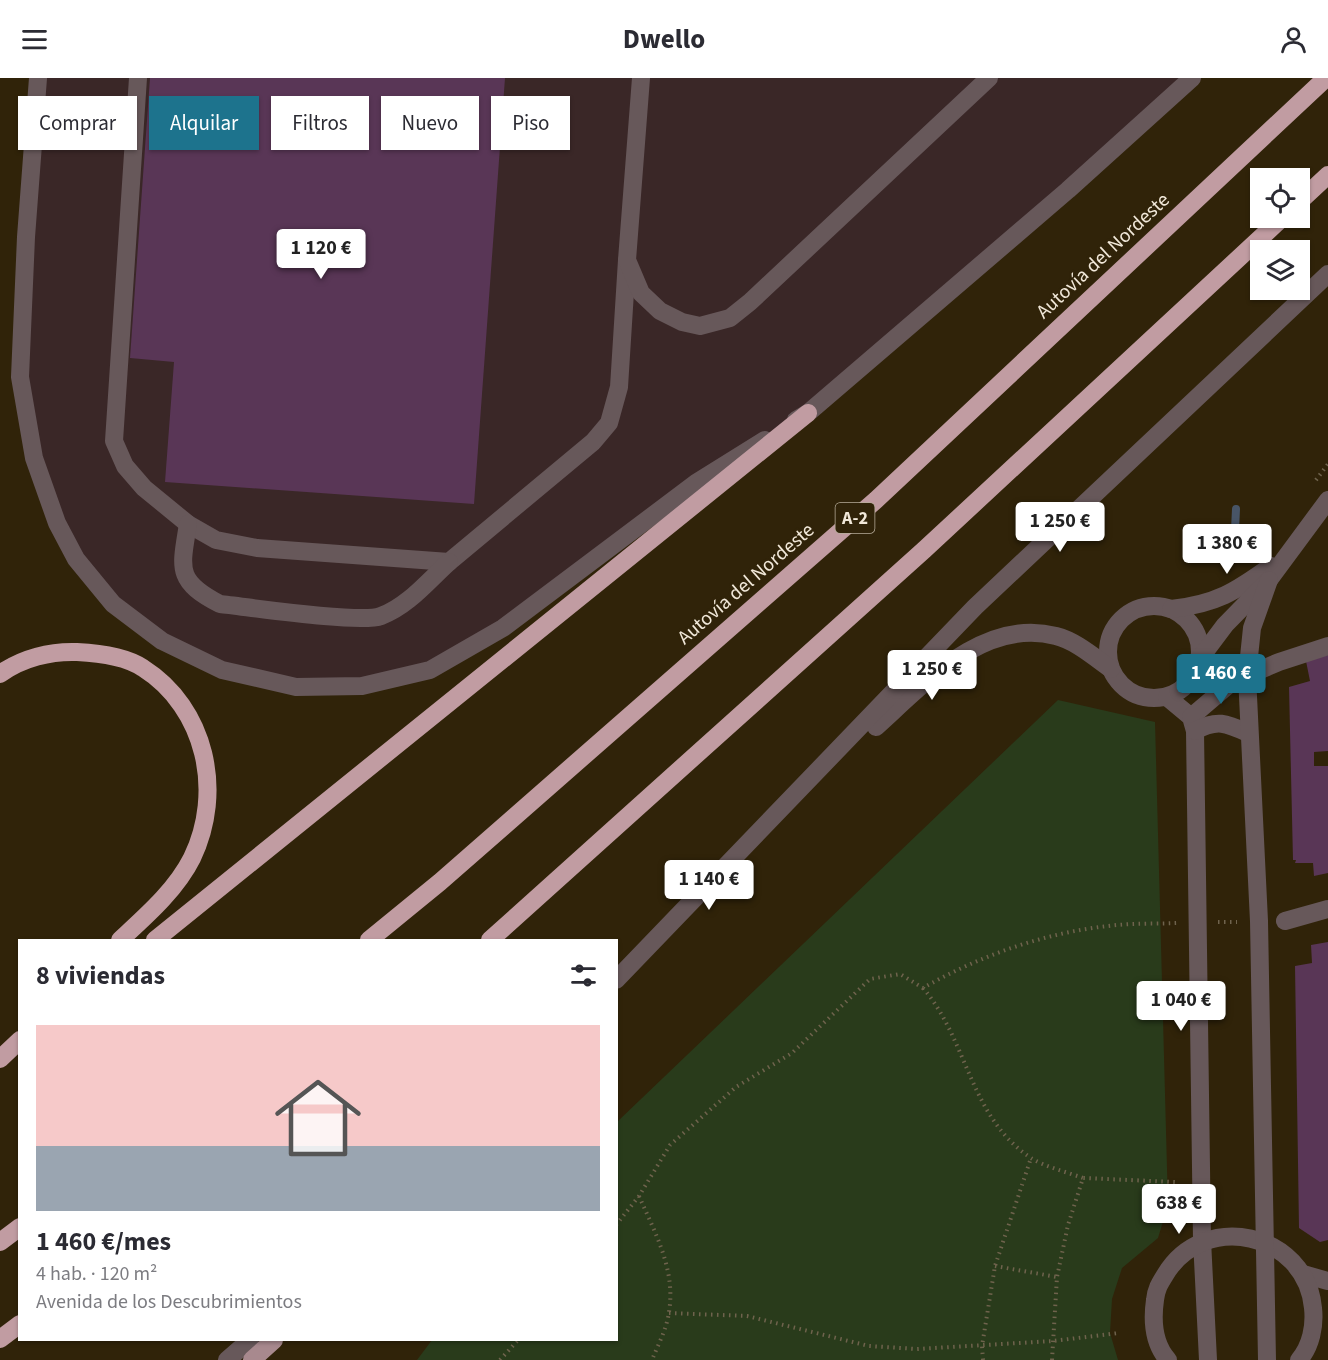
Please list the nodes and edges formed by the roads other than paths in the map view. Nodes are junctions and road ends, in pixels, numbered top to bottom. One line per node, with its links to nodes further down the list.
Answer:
1 (38, 78): 12 (street)
2 (138, 78): 14 (street)
3 (641, 78): 10 (street)
4 (988, 78): 10 (street)
5 (1192, 78): 12 (street)
6 (1326, 78): 32 (highway, Autovía del Nordeste / A-2)
7 (1328, 175): 8 (highway)
8 (1310, 192)
9 (1271, 228): 33 (highway)
10 (627, 260): 16 (street)
11 (1328, 274): 27 (street)
12 (808, 413): 31 (highway)
13 (1328, 500): 15 (street)
14 (188, 524): 16 (street); 16 (street)
15 (1287, 554): 17 (street); 18 (street)
16 (449, 562)
17 (1269, 580): 20 (street); 23 (street)
18 (1171, 609): 20 (street); 21 (street)
19 (1328, 646): 23 (street)
20 (1201, 657): 24 (street)
21 (1111, 669): 24 (street); 27 (street)
22 (0, 674): 30 (highway)
23 (1246, 676): 25 (street); 26 (street)
24 (1167, 697): 25 (street)
25 (1193, 724): 26 (street); 40 (street)
26 (1248, 733): 42 (street)
27 (776, 816): 34 (street)
28 (1328, 909): 29 (street)
29 (1285, 921)
30 (121, 939)
31 (156, 939)
32 (370, 939)
33 (491, 939)
34 (618, 978)
35 (18, 1042): 37 (highway)
36 (18, 1052): 38 (highway)
37 (0, 1059)
38 (0, 1066)
39 (18, 1228): 41 (highway)
40 (1202, 1240): 42 (street); 53 (street); 54 (street)
41 (0, 1242)
42 (1265, 1243): 43 (street); 55 (street)
43 (1303, 1274): 44 (street); 47 (street)
44 (1328, 1281)
45 (1328, 1317): 47 (street)
46 (18, 1326): 48 (highway)
47 (1312, 1335): 56 (street)
48 (0, 1339)
49 (249, 1341): 51 (street)
50 (273, 1341): 52 (main road)
51 (227, 1360)
52 (252, 1360)
53 (1168, 1360)
54 (1208, 1360)
55 (1267, 1360)
56 (1299, 1360)

